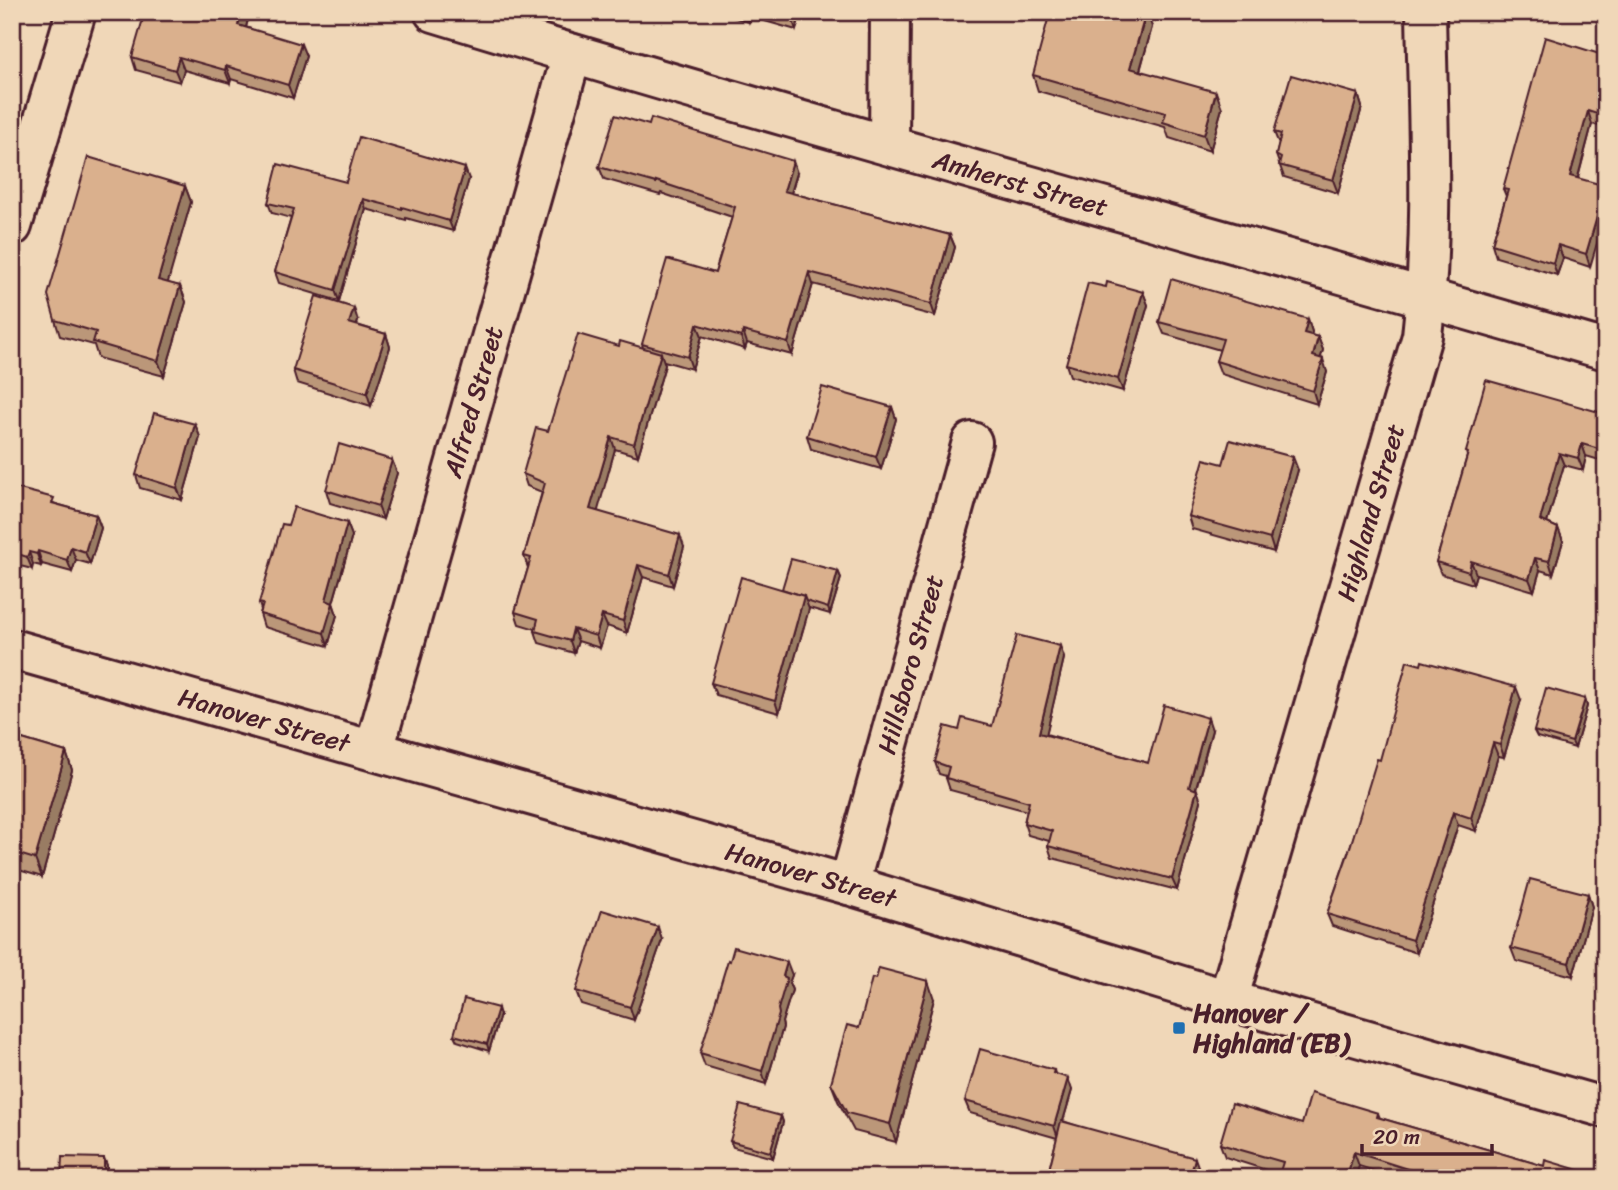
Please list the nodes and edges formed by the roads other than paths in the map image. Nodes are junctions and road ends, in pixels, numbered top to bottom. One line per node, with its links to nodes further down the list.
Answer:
1 (76, 12): 7 (street)
2 (434, 12): 5 (street, Amherst Street)
3 (890, 12): 6 (street)
4 (1426, 12): 8 (street, Highland Street)
5 (572, 54): 6 (street, Amherst Street); 12 (street, Alfred Street)
6 (889, 144): 8 (street, Amherst Street)
7 (12, 226)
8 (1426, 297): 9 (street, Amherst Street); 14 (street, Highland Street)
9 (1606, 350)
10 (972, 442): 13 (street, Hillsboro Street)
11 (12, 649): 12 (street, Hanover Street)
12 (374, 750): 13 (street, Hanover Street)
13 (849, 885): 14 (street, Hanover Street)
14 (1228, 1000): 15 (street, Hanover Street)
15 (1606, 1108)

